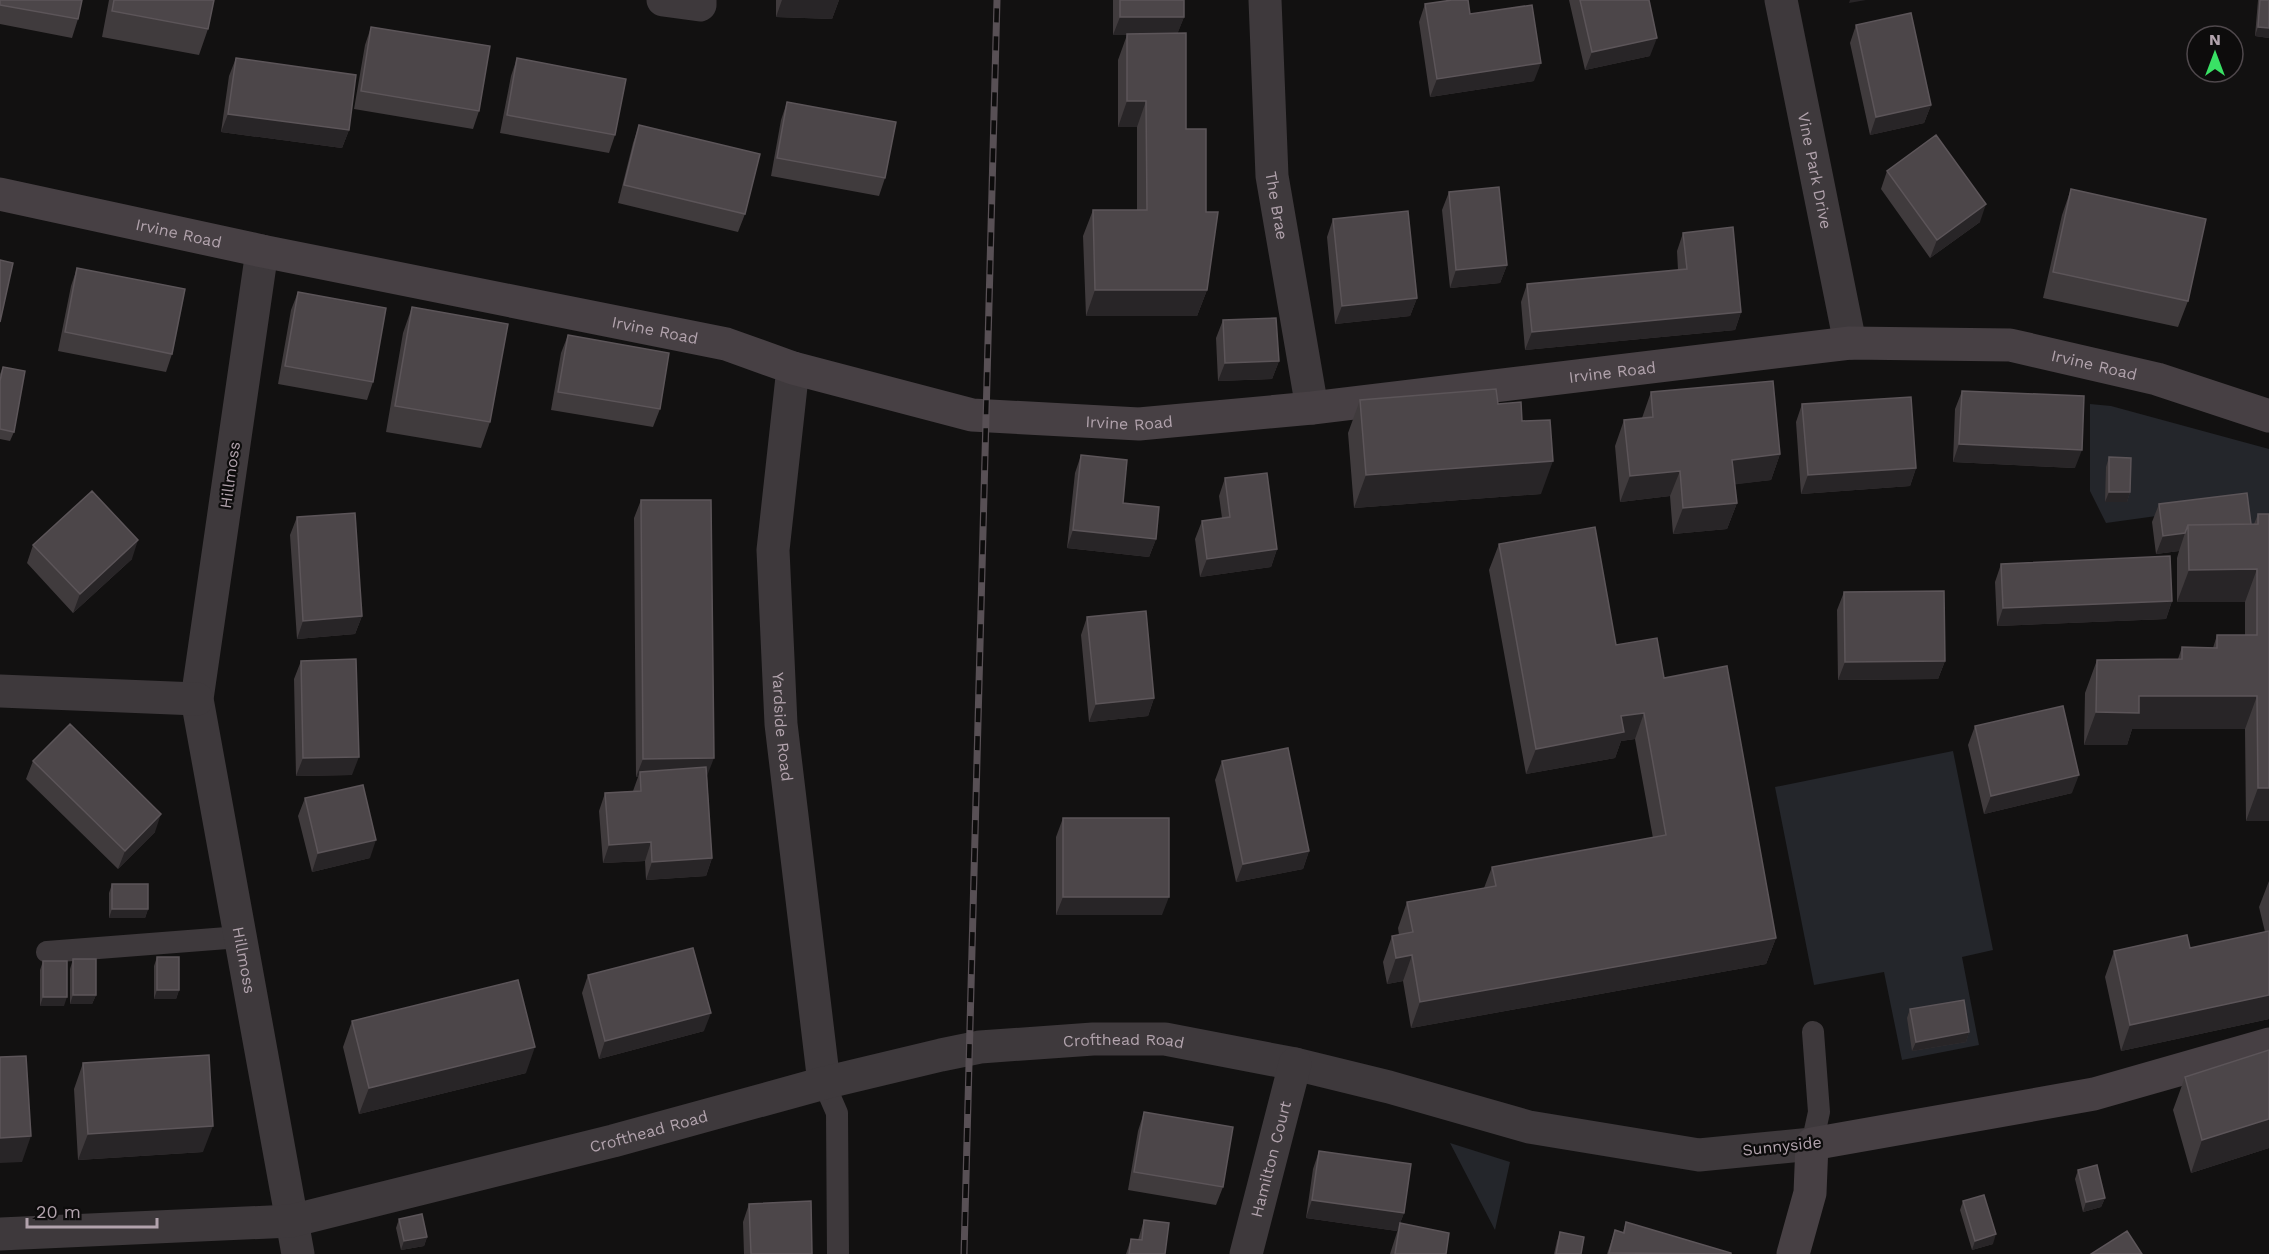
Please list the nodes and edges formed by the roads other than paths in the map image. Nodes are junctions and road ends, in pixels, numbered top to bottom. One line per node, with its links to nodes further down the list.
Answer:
1 (663, 0): 2 (street)
2 (700, 0)
3 (1265, 0): 9 (street, The Brae)
4 (1781, 0): 7 (street, Vine Park Drive)
5 (0, 194): 6 (street, Irvine Road)
6 (262, 251): 8 (street, Irvine Road); 12 (street, Hillmoss)
7 (1850, 343): 9 (street, Irvine Road); 10 (street, Irvine Road)
8 (793, 368): 9 (street, Irvine Road); 18 (street, Yardside Road)
9 (1312, 408)
10 (2269, 416)
11 (0, 691): 12 (street)
12 (197, 699): 13 (street, Hillmoss)
13 (240, 937): 14 (lane); 20 (street, Hillmoss)
14 (47, 952)
15 (1813, 1032): 19 (lane)
16 (2269, 1044): 19 (street, Sunnyside)
17 (1295, 1064): 18 (street, Crofthead Road); 19 (street, Sunnyside); 24 (street, Hamilton Court)
18 (824, 1083): 20 (street, Crofthead Road); 23 (lane)
19 (1812, 1144): 25 (street)
20 (291, 1221): 21 (street, Crofthead Road); 22 (street, Hillmoss)
21 (0, 1234)
22 (298, 1254)
23 (838, 1254)
24 (1246, 1254)
25 (1793, 1254)

